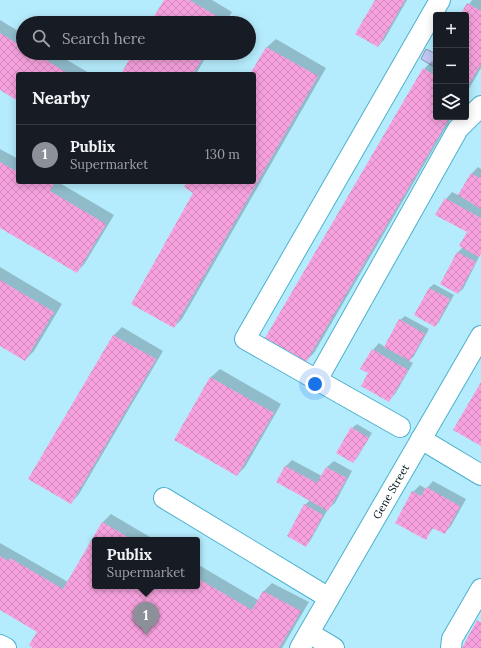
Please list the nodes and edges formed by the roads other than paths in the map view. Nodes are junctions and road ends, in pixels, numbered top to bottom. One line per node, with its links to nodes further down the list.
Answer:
1 (440, 0): 4 (street)
2 (481, 106): 4 (street)
3 (481, 336): 6 (street, Gene Street)
4 (318, 380): 5 (street)
5 (400, 427)
6 (421, 439): 7 (street); 10 (street, Gene Street)
7 (481, 475)
8 (164, 498): 10 (street)
9 (481, 589): 15 (street)
10 (329, 598): 11 (street, Gene Street)
11 (305, 641): 14 (street)
12 (0, 645): 13 (street)
13 (6, 648)
14 (334, 648)
15 (451, 648)

